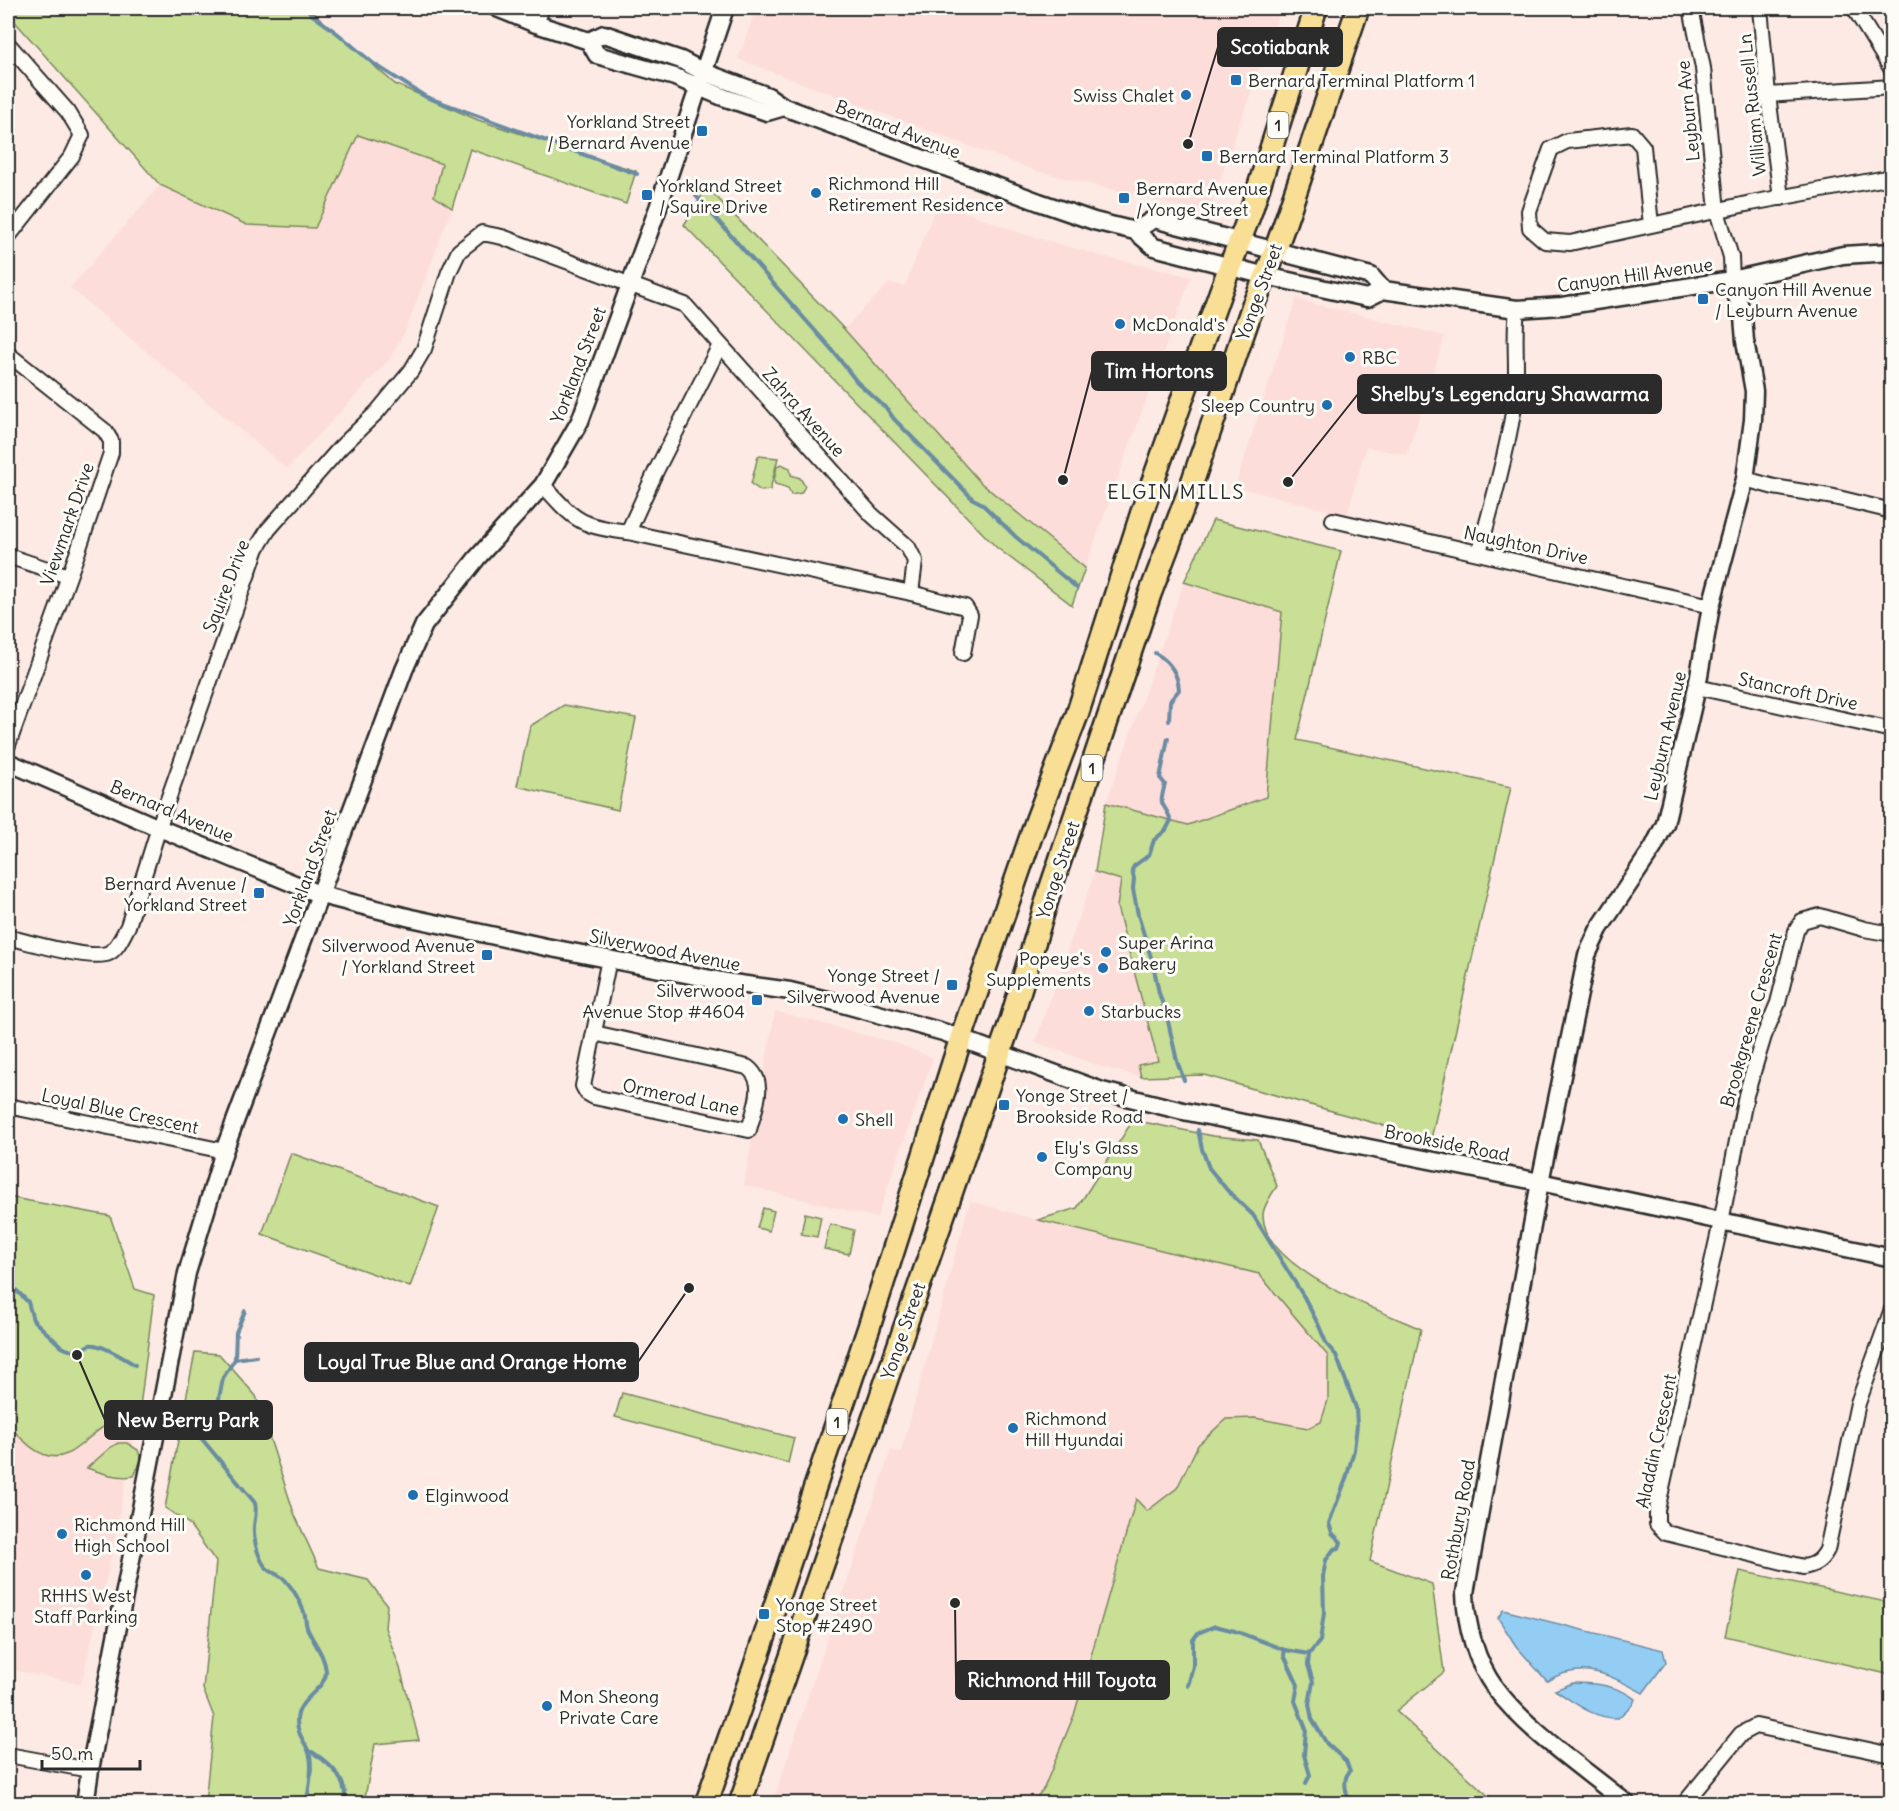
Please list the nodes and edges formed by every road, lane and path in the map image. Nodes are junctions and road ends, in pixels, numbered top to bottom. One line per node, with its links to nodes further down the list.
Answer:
1 (497, 8): 9 (street, Bernard Avenue)
2 (542, 8): 9 (street)
3 (725, 8): 12 (street, Yorkland Street)
4 (1316, 8): 21 (main road, Yonge Street / 1)
5 (1358, 8): 22 (main road, Yonge Street / 1)
6 (1691, 8): 17 (street, Leyburn Ave)
7 (1760, 8): 14 (street, William Russell Ln)
8 (1854, 8): 11 (street)
9 (536, 24): 12 (street, Bernard Avenue)
10 (8, 44): 20 (street)
11 (1892, 70)
12 (701, 79): 19 (street, Bernard Avenue); 27 (street, Yorkland Street)
13 (1892, 87): 14 (street)
14 (1768, 95): 16 (street, William Russell Ln)
15 (1892, 177): 16 (street)
16 (1781, 198): 17 (street)
17 (1717, 211): 18 (street); 26 (street, Leyburn Ave)
18 (1651, 225): 18 (street)
19 (1135, 231): 21 (street); 24 (street, Bernard Avenue)
20 (8, 237)
21 (1239, 243): 22 (street); 24 (main road, Yonge Street / 1)
22 (1274, 252): 25 (main road, Yonge Street / 1); 28 (street, Canyon Hill Avenue)
23 (1892, 252): 26 (street, Canyon Hill Avenue)
24 (1230, 267): 25 (street, Canyon Hill Avenue); 53 (main road, Yonge Street / 1)
25 (1266, 276): 28 (street, Canyon Hill Avenue); 54 (main road, Yonge Street / 1)
26 (1732, 280): 29 (street, Canyon Hill Avenue); 32 (street, Leyburn Avenue)
27 (630, 284): 30 (street, Zahra Avenue); 33 (street, Yorkland Street); 47 (street, Squire Drive)
28 (1383, 290): 29 (street, Canyon Hill Avenue)
29 (1517, 309): 37 (street)
30 (720, 345): 36 (street); 40 (street, Zahra Avenue)
31 (8, 354): 39 (street, Viewmark Drive)
32 (1745, 479): 34 (street); 41 (street, Leyburn Avenue)
33 (543, 485): 36 (street); 48 (street, Yorkland Street)
34 (1892, 511)
35 (1333, 520): 37 (street, Naughton Drive)
36 (628, 532): 40 (street)
37 (1479, 552): 41 (street, Naughton Drive)
38 (8, 556): 39 (street)
39 (68, 576): 45 (street, Viewmark Drive)
40 (911, 593): 42 (street)
41 (1711, 606): 43 (street, Leyburn Avenue)
42 (963, 653)
43 (1697, 687): 44 (street, Stancroft Drive); 57 (street, Leyburn Avenue)
44 (1892, 730)
45 (8, 745)
46 (8, 762): 47 (street, Bernard Avenue)
47 (159, 828): 48 (street, Bernard Avenue); 50 (street, Squire Drive)
48 (321, 895): 51 (street, Silverwood Avenue); 56 (street, Yorkland Street)
49 (1892, 934): 58 (street, Brookgreene Crescent)
50 (8, 938)
51 (609, 959): 52 (street, Ormerod Lane); 53 (street, Silverwood Avenue)
52 (594, 1034): 52 (street, Ormerod Lane)
53 (961, 1038): 54 (street, Silverwood Avenue); 65 (main road, Yonge Street / 1)
54 (999, 1052): 57 (street, Brookside Road); 66 (main road, Yonge Street / 1)
55 (8, 1106): 56 (street, Loyal Blue Crescent)
56 (224, 1151): 63 (street, Yorkland Street)
57 (1540, 1182): 58 (street, Brookside Road); 67 (street, Rothbury Road)
58 (1721, 1222): 59 (street, Brookside Road); 60 (street, Aladdin Crescent)
59 (1892, 1258)
60 (1892, 1309)
61 (8, 1755): 63 (street)
62 (1892, 1755): 68 (street)
63 (90, 1770): 64 (street, Yorkland Street)
64 (85, 1803)
65 (706, 1803)
66 (740, 1803)
67 (1627, 1803)
68 (1684, 1803)

